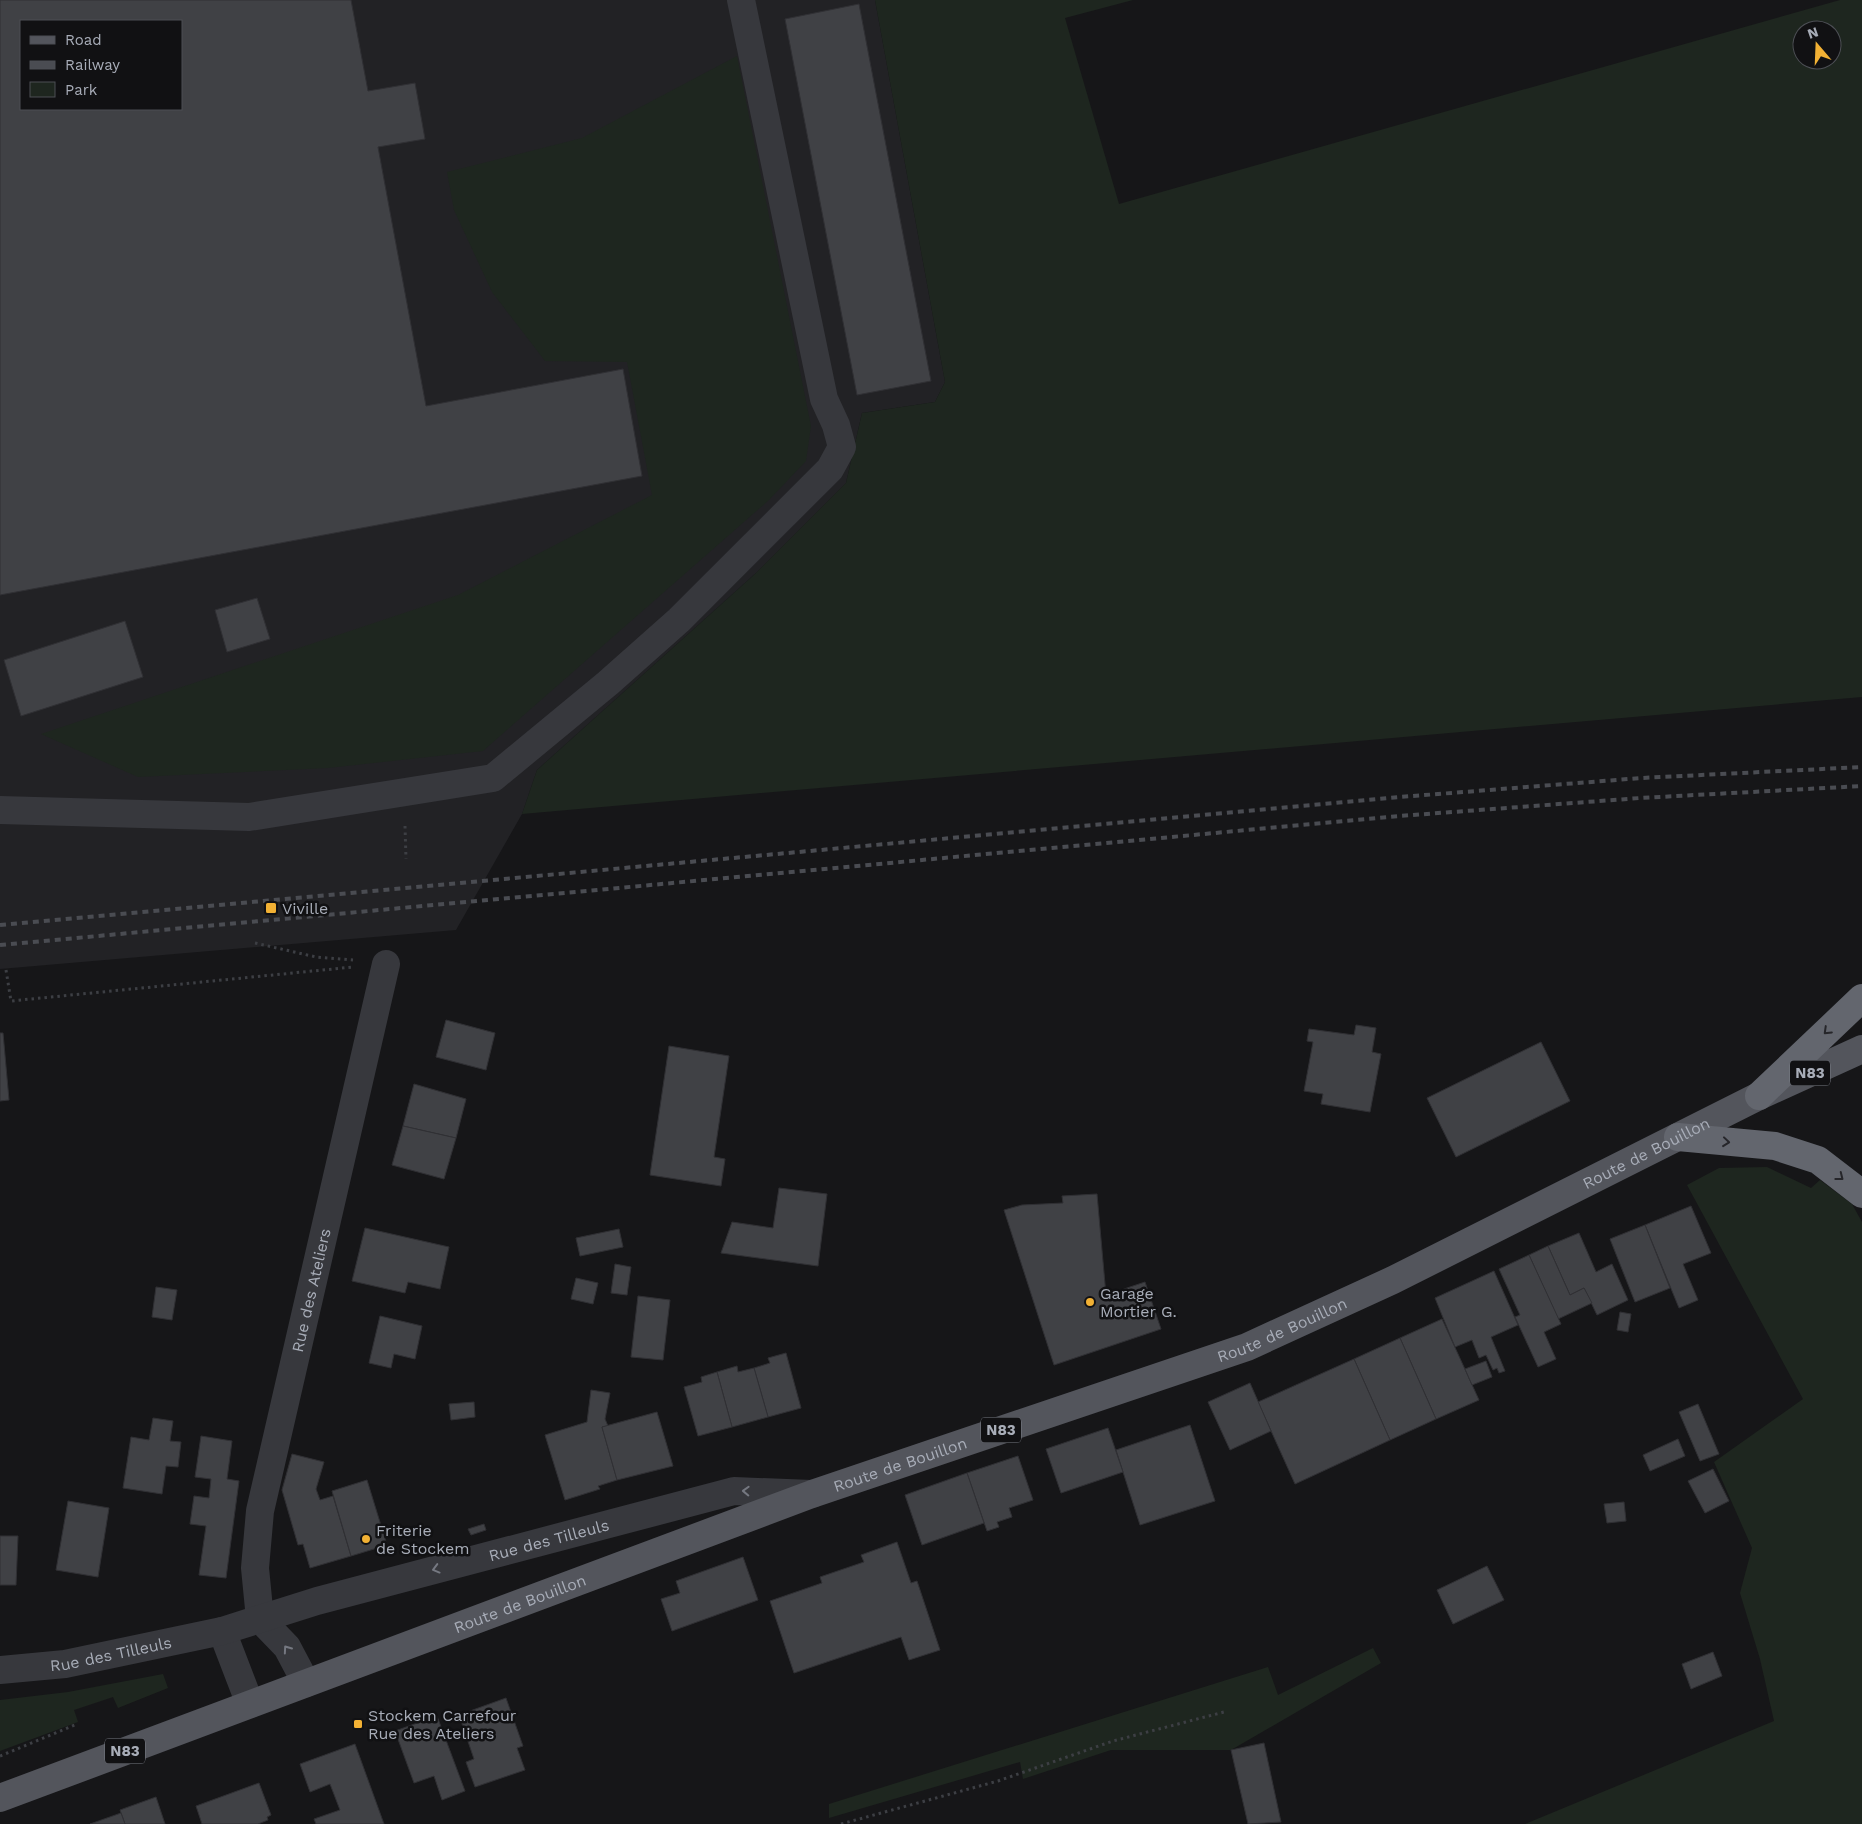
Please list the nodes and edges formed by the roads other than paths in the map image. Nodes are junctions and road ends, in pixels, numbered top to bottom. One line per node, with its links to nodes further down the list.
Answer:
1 (741, 0): 2 (street)
2 (0, 810)
3 (386, 964): 10 (street, Rue des Ateliers)
4 (1862, 998): 6 (highway, one-way to 6)
5 (1862, 1049): 6 (main road, Route de Bouillon / N83)
6 (1759, 1096): 7 (main road, Route de Bouillon / N83)
7 (1678, 1137): 8 (highway, one-way to 8); 9 (main road, Route de Bouillon / N83)
8 (1862, 1194)
9 (812, 1494): 10 (street, Rue des Tilleuls, one-way to 10); 13 (main road, Route de Bouillon / N83)
10 (260, 1619): 11 (street, Rue des Tilleuls); 13 (street, one-way to 10)
11 (222, 1632): 12 (street, Rue des Tilleuls); 14 (street)
12 (0, 1670)
13 (306, 1683): 14 (main road, Route de Bouillon / N83)
14 (250, 1704): 15 (main road, Route de Bouillon / N83)
15 (0, 1798)

